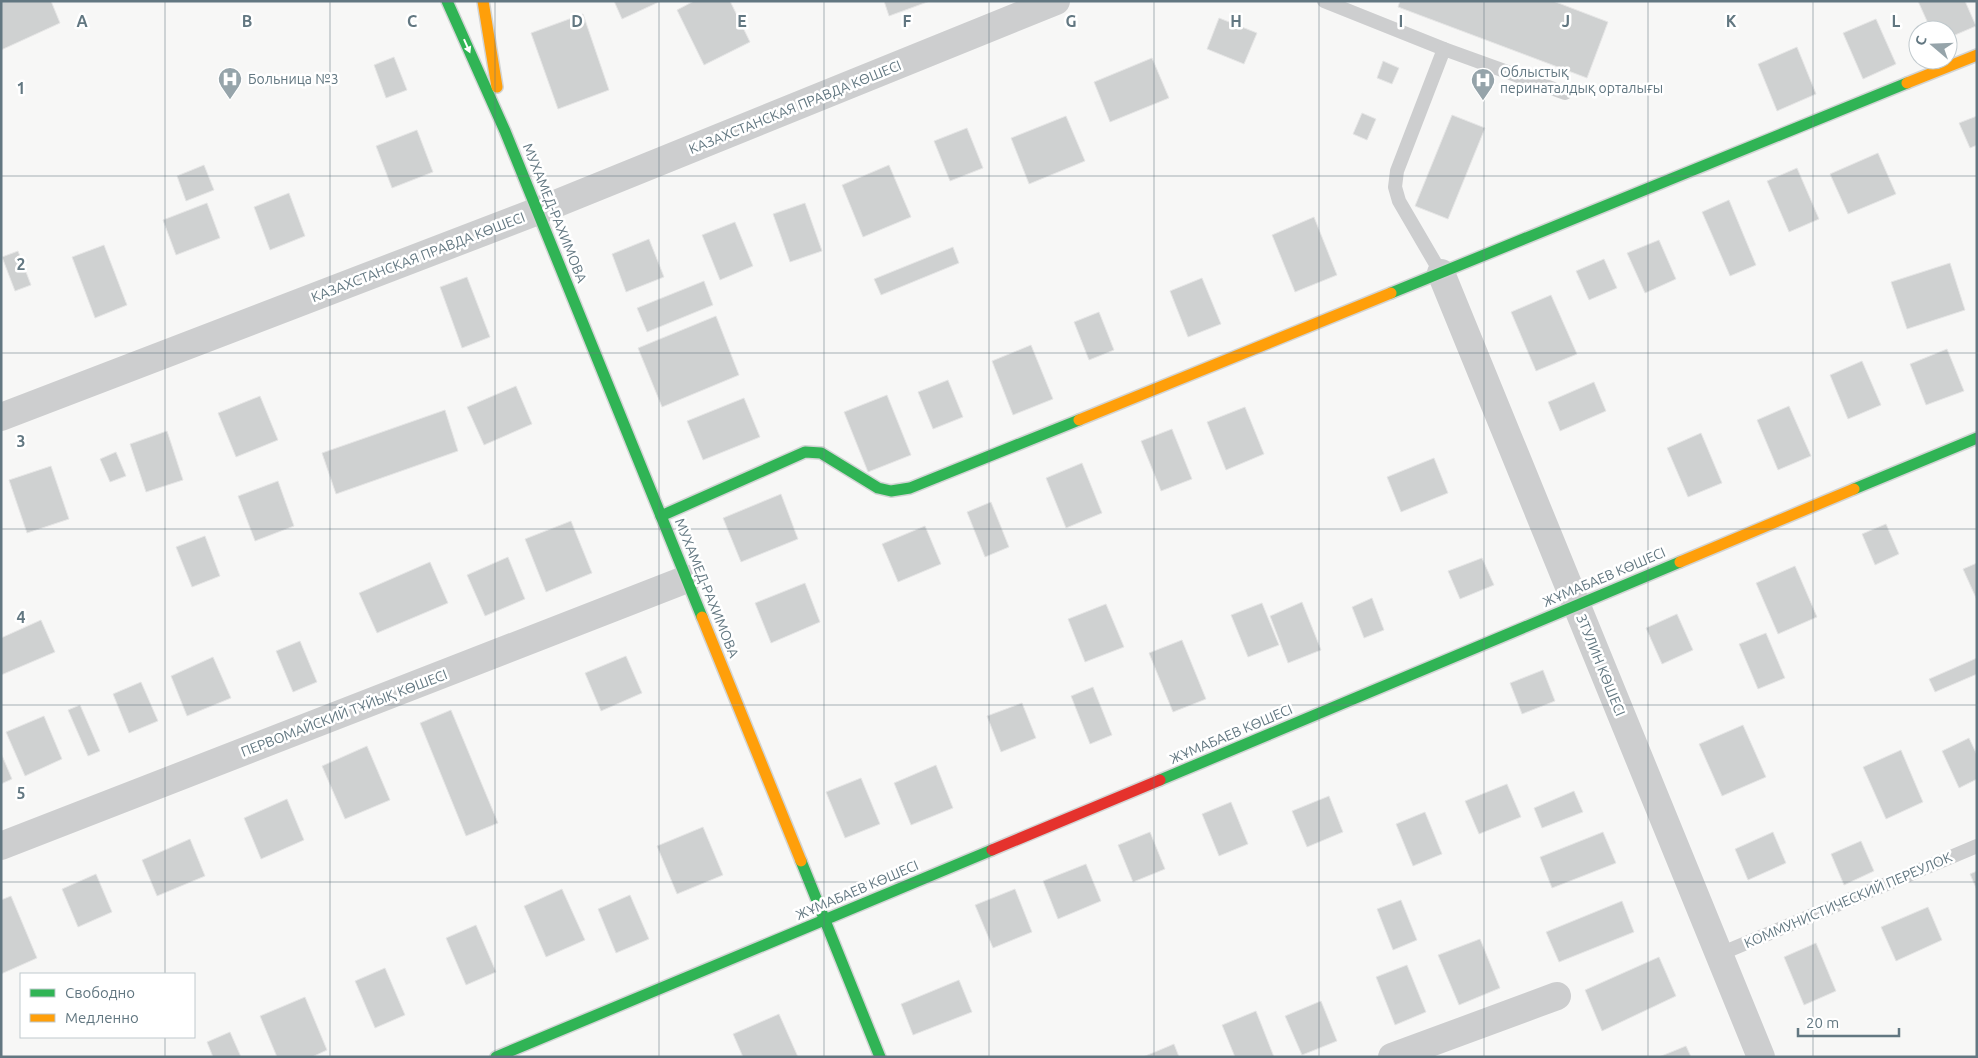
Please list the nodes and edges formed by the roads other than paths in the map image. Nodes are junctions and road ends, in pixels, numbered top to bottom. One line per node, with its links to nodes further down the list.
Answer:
1 (447, 1): 8 (street, one-way to 8)
2 (483, 1): 8 (street)
3 (1056, 1): 9 (street, КАЗАХСТАНСКАЯ ПРАВДА КӨШЕСІ)
4 (1324, 1): 5 (lane)
5 (1444, 49): 7 (lane); 10 (lane)
6 (1977, 55): 10 (street)
7 (1565, 93)
8 (505, 130): 9 (street, МУХАМЕД-РАХИМОВА)
9 (538, 211): 11 (street, КАЗАХСТАНСКАЯ ПРАВДА КӨШЕСІ); 13 (street, МУХАМЕД-РАХИМОВА)
10 (1441, 273): 13 (street); 15 (street, ЗТУЛИН КӨШЕСІ)
11 (1, 417)
12 (1977, 438): 15 (street, ЖҰМАБАЕВ КӨШЕСІ)
13 (661, 516): 14 (street, МУХАМЕД-РАХИМОВА)
14 (687, 579): 16 (street, ПЕРВОМАЙСКИЙ ТҰЙЫҚ КӨШЕСІ); 18 (street, МУХАМЕД-РАХИМОВА)
15 (1576, 606): 18 (street, ЖҰМАБАЕВ КӨШЕСІ); 19 (street, ЗТУЛИН КӨШЕСІ)
16 (1, 846)
17 (1977, 846): 19 (lane, КОММУНИСТИЧЕСКИЙ ПЕРЕУЛОК)
18 (825, 920): 21 (street, ЖҰМАБАЕВ КӨШЕСІ); 22 (street, МУХАМЕД-РАХИМОВА)
19 (1720, 954): 24 (street, ЗТУЛИН КӨШЕСІ)
20 (1557, 996): 23 (street)
21 (496, 1057)
22 (880, 1057)
23 (1392, 1057)
24 (1761, 1057)

